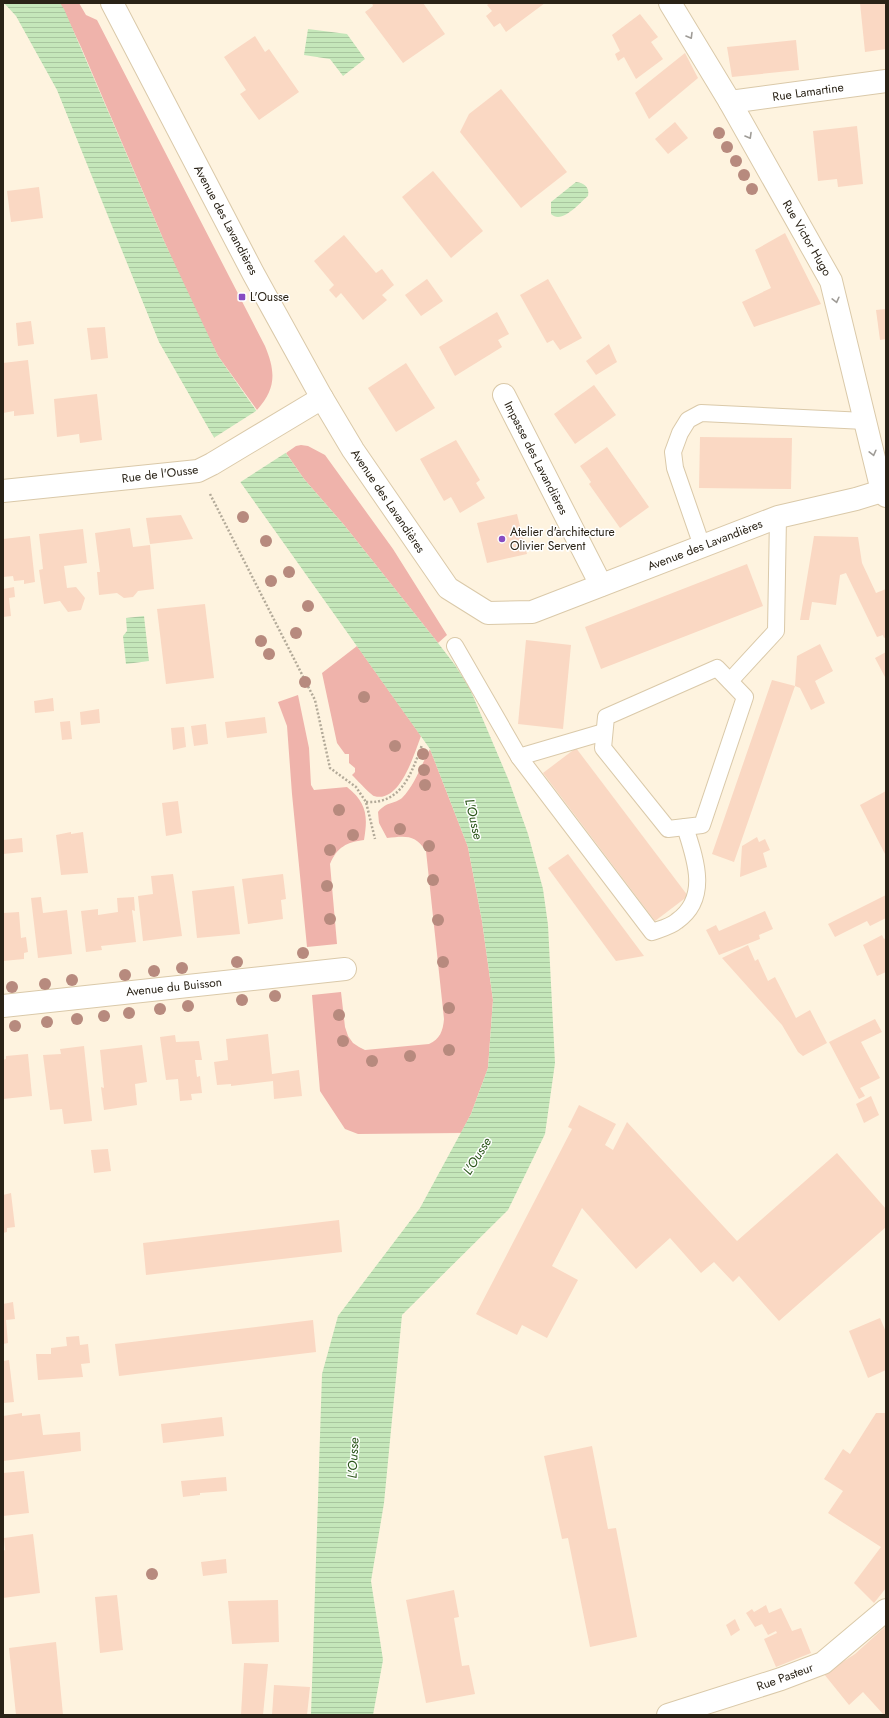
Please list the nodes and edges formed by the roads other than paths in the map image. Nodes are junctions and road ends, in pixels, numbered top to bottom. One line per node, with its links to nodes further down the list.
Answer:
1 (112, 3): 6 (street, Avenue des Lavandières)
2 (670, 3): 4 (street, Rue Victor Hugo, one-way to 4)
3 (886, 81): 4 (street, Rue Lamartine)
4 (730, 102): 7 (street, Rue Victor Hugo, one-way to 7)
5 (504, 395): 12 (street, Impasse des Lavandières)
6 (322, 398): 8 (street, Rue de l'Ousse); 12 (street, Avenue des Lavandières)
7 (865, 420): 9 (street, Rue Victor Hugo, one-way to 9); 11 (lane)
8 (3, 491)
9 (884, 494): 10 (street, Avenue des Lavandières)
10 (778, 517): 11 (street, Avenue des Lavandières); 14 (lane)
11 (702, 546): 12 (street, Avenue des Lavandières)
12 (601, 585)
13 (455, 646): 16 (lane)
14 (730, 681): 15 (lane); 17 (lane)
15 (604, 732): 16 (lane); 17 (lane)
16 (519, 757): 17 (lane)
17 (685, 827)
18 (345, 969): 19 (street, Avenue du Buisson)
19 (3, 1006)
20 (886, 1610): 21 (street, Rue Pasteur)
21 (668, 1715)

